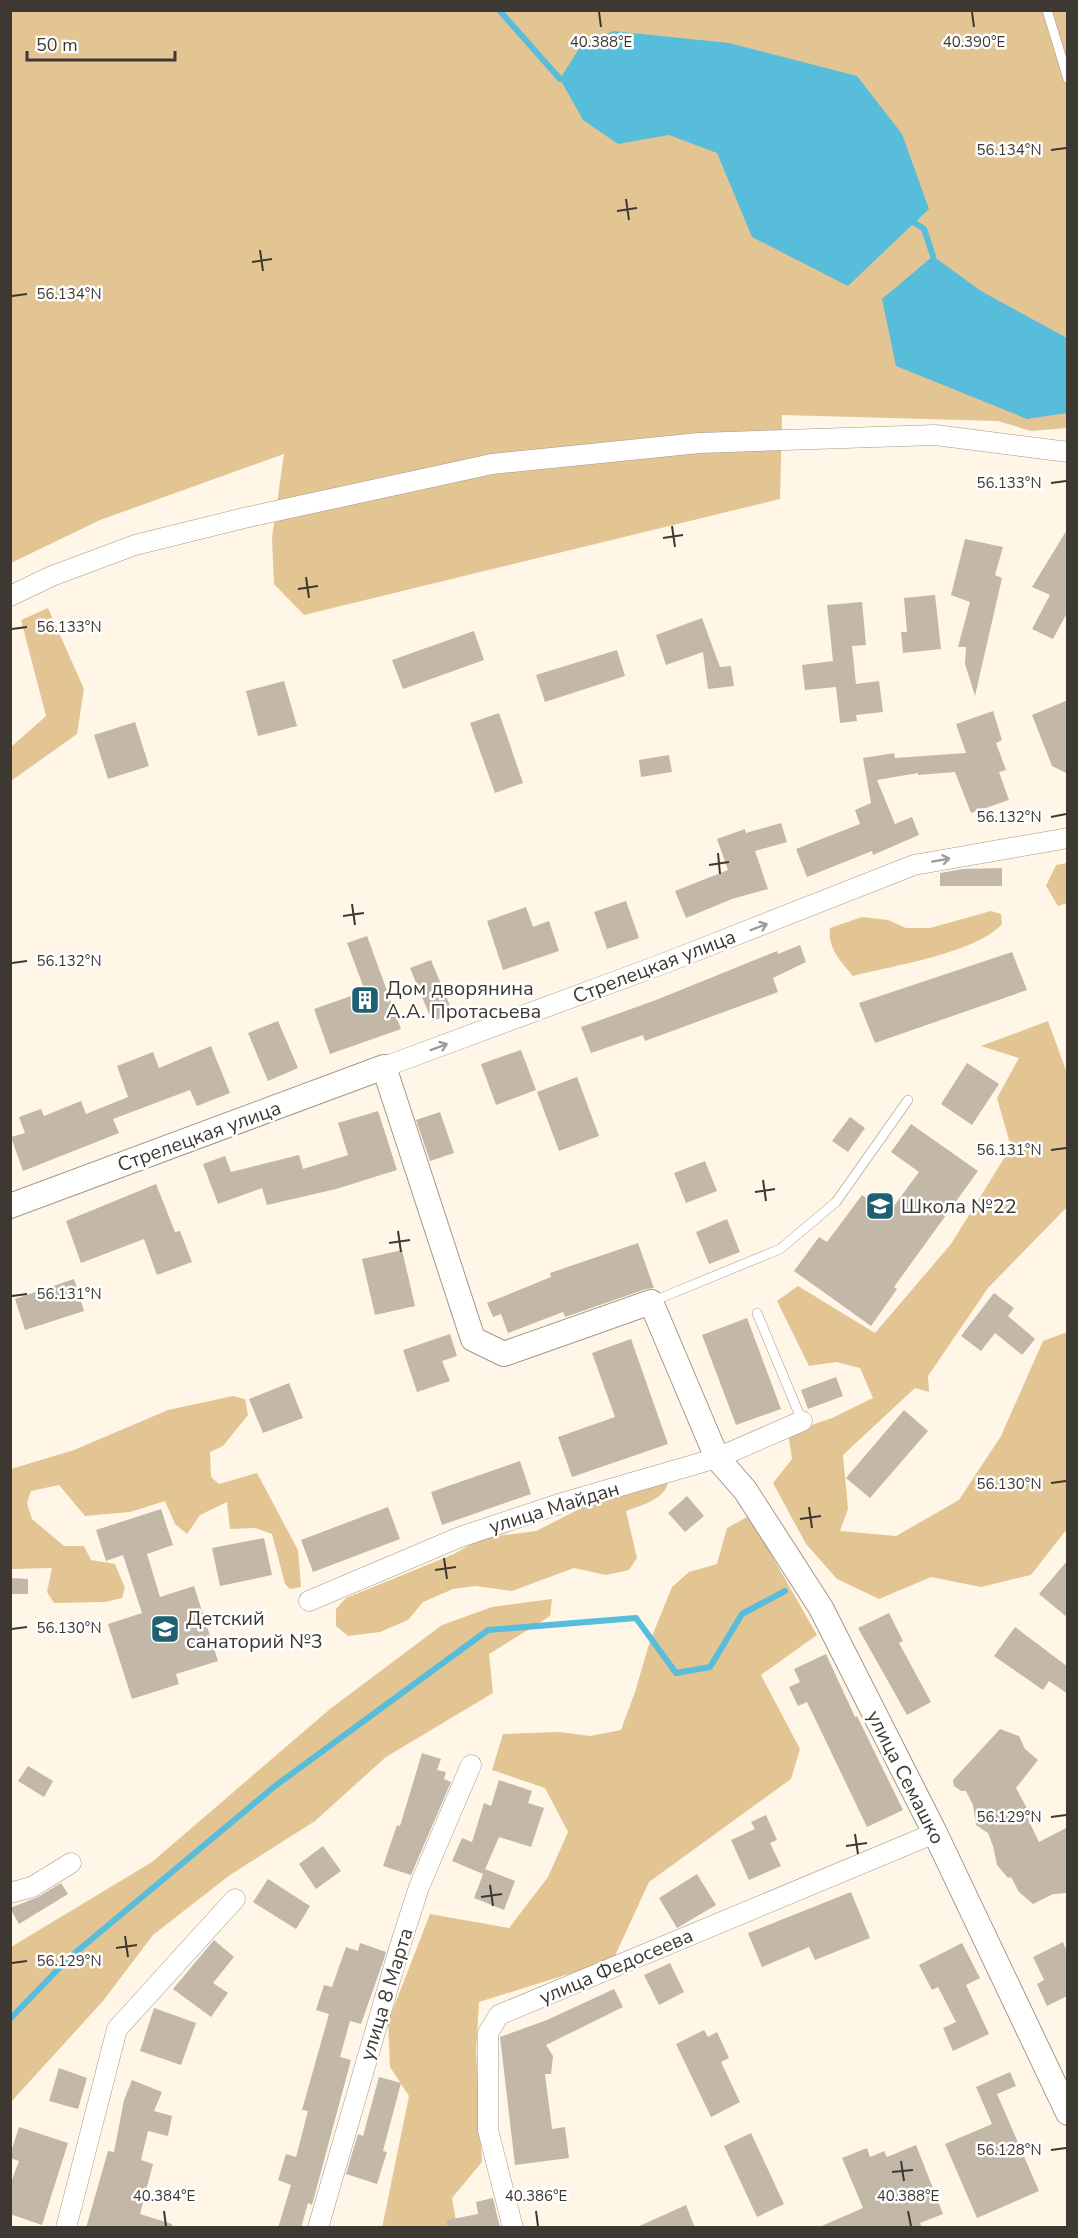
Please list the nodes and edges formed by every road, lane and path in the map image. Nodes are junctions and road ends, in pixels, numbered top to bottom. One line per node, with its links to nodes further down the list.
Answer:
1 (1047, 10): 2 (lane)
2 (1068, 79)
3 (1068, 452): 4 (street)
4 (10, 596)
5 (1068, 838): 6 (street, Стрелецкая улица, one-way to 5)
6 (384, 1067): 8 (street, Стрелецкая улица); 9 (street)
7 (908, 1100): 9 (lane)
8 (10, 1206)
9 (651, 1302): 12 (street, улица Семашко)
10 (757, 1313): 11 (lane)
11 (802, 1421): 12 (street, улица Майдан)
12 (717, 1458): 13 (street, улица Майдан); 15 (street, улица Семашко)
13 (309, 1601)
14 (471, 1765): 21 (street, улица 8 Марта)
15 (935, 1833): 19 (street, улица Семашко); 22 (street, улица Федосеева)
16 (71, 1863): 17 (street)
17 (10, 1893)
18 (235, 1899): 20 (street)
19 (1068, 2113)
20 (66, 2228)
21 (318, 2228)
22 (513, 2228)

